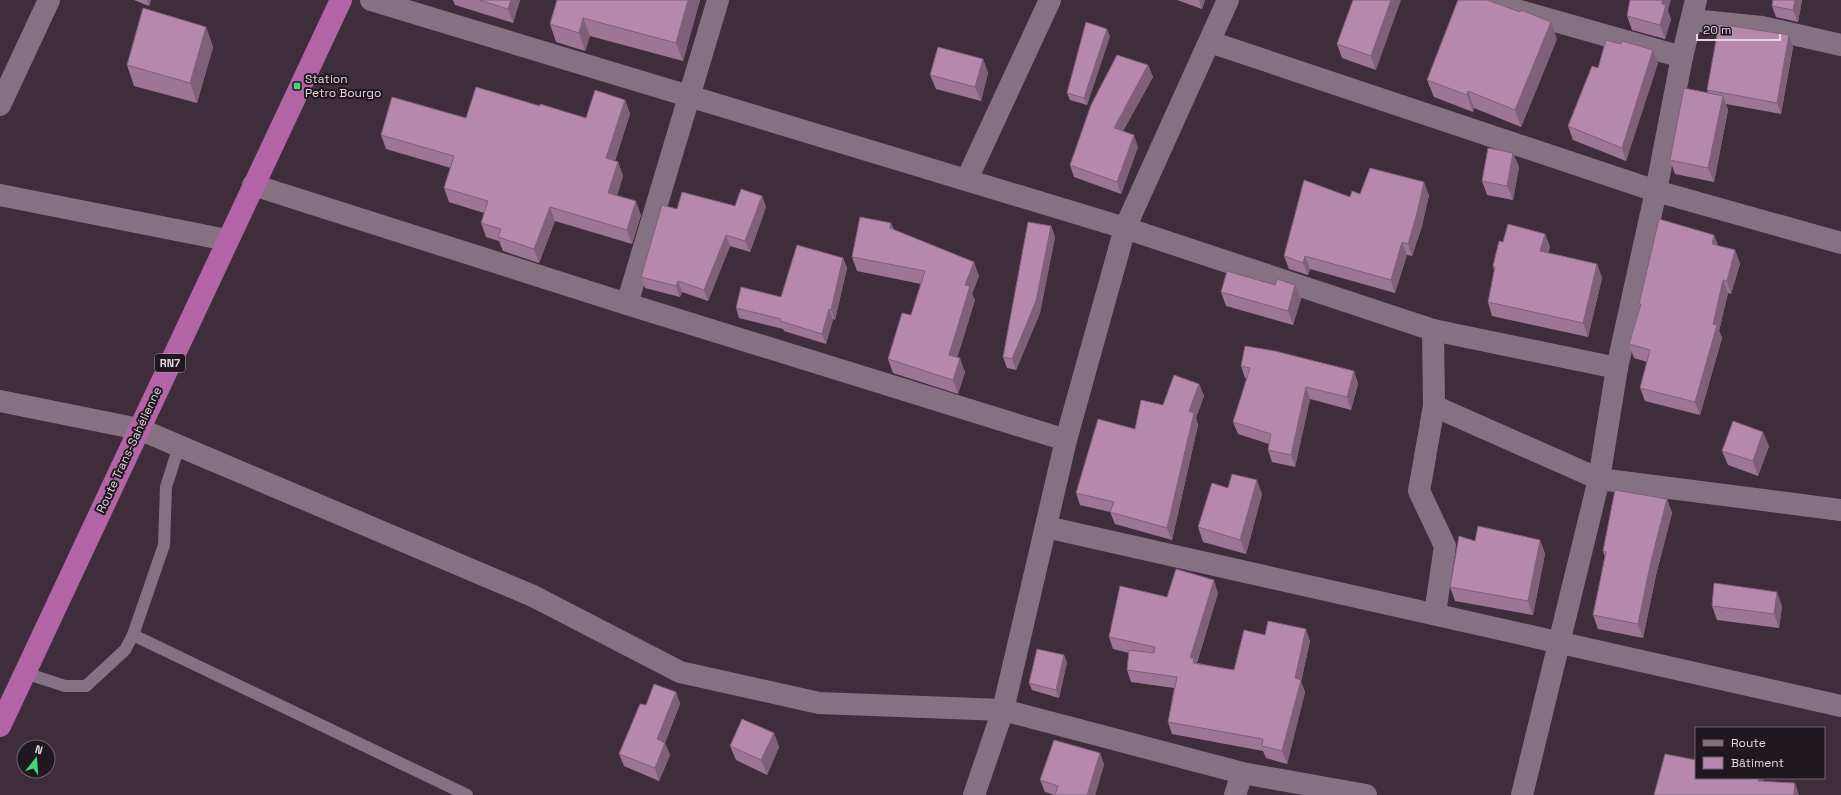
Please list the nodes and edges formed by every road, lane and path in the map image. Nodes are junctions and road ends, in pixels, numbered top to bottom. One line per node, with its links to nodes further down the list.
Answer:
1 (49, 0): 14 (street)
2 (341, 0): 16 (highway, Route Trans-Sahélienne / RN7)
3 (371, 0): 13 (street)
4 (718, 0): 13 (street)
5 (1050, 0): 15 (street)
6 (1228, 0): 10 (street)
7 (1481, 0): 8 (street)
8 (1506, 3): 12 (street)
9 (1694, 10): 11 (street); 12 (street)
10 (1210, 42): 17 (street); 19 (street)
11 (1841, 45)
12 (1682, 57): 17 (street)
13 (690, 96): 15 (street); 22 (street)
14 (0, 104)
15 (967, 179): 19 (street)
16 (253, 185): 20 (highway, Route Trans-Sahélienne / RN7); 22 (street)
17 (1656, 191): 21 (street); 24 (street)
18 (0, 196): 20 (street)
19 (1125, 228): 23 (street); 28 (street)
20 (227, 240): 27 (highway, Route Trans-Sahélienne / RN7)
21 (1841, 243)
22 (627, 304): 28 (street)
23 (1433, 330): 24 (street); 26 (street)
24 (1617, 368): 30 (street)
25 (0, 401): 27 (street)
26 (1434, 406): 30 (street); 33 (street)
27 (139, 429): 29 (street); 36 (highway, Route Trans-Sahélienne / RN7)
28 (1066, 440): 32 (street)
29 (179, 446): 34 (lane); 38 (street)
30 (1599, 479): 31 (street); 35 (street)
31 (1841, 510)
32 (1046, 527): 33 (street); 38 (street)
33 (1435, 613): 35 (street)
34 (133, 635): 36 (lane); 41 (lane)
35 (1558, 642): 37 (street); 45 (street)
36 (25, 673): 39 (highway, Route Trans-Sahélienne / RN7)
37 (1841, 706)
38 (1003, 710): 40 (street); 42 (street)
39 (0, 726)
40 (1242, 773): 43 (street); 44 (street)
41 (467, 795)
42 (974, 795)
43 (1235, 795)
44 (1366, 795)
45 (1522, 795)

